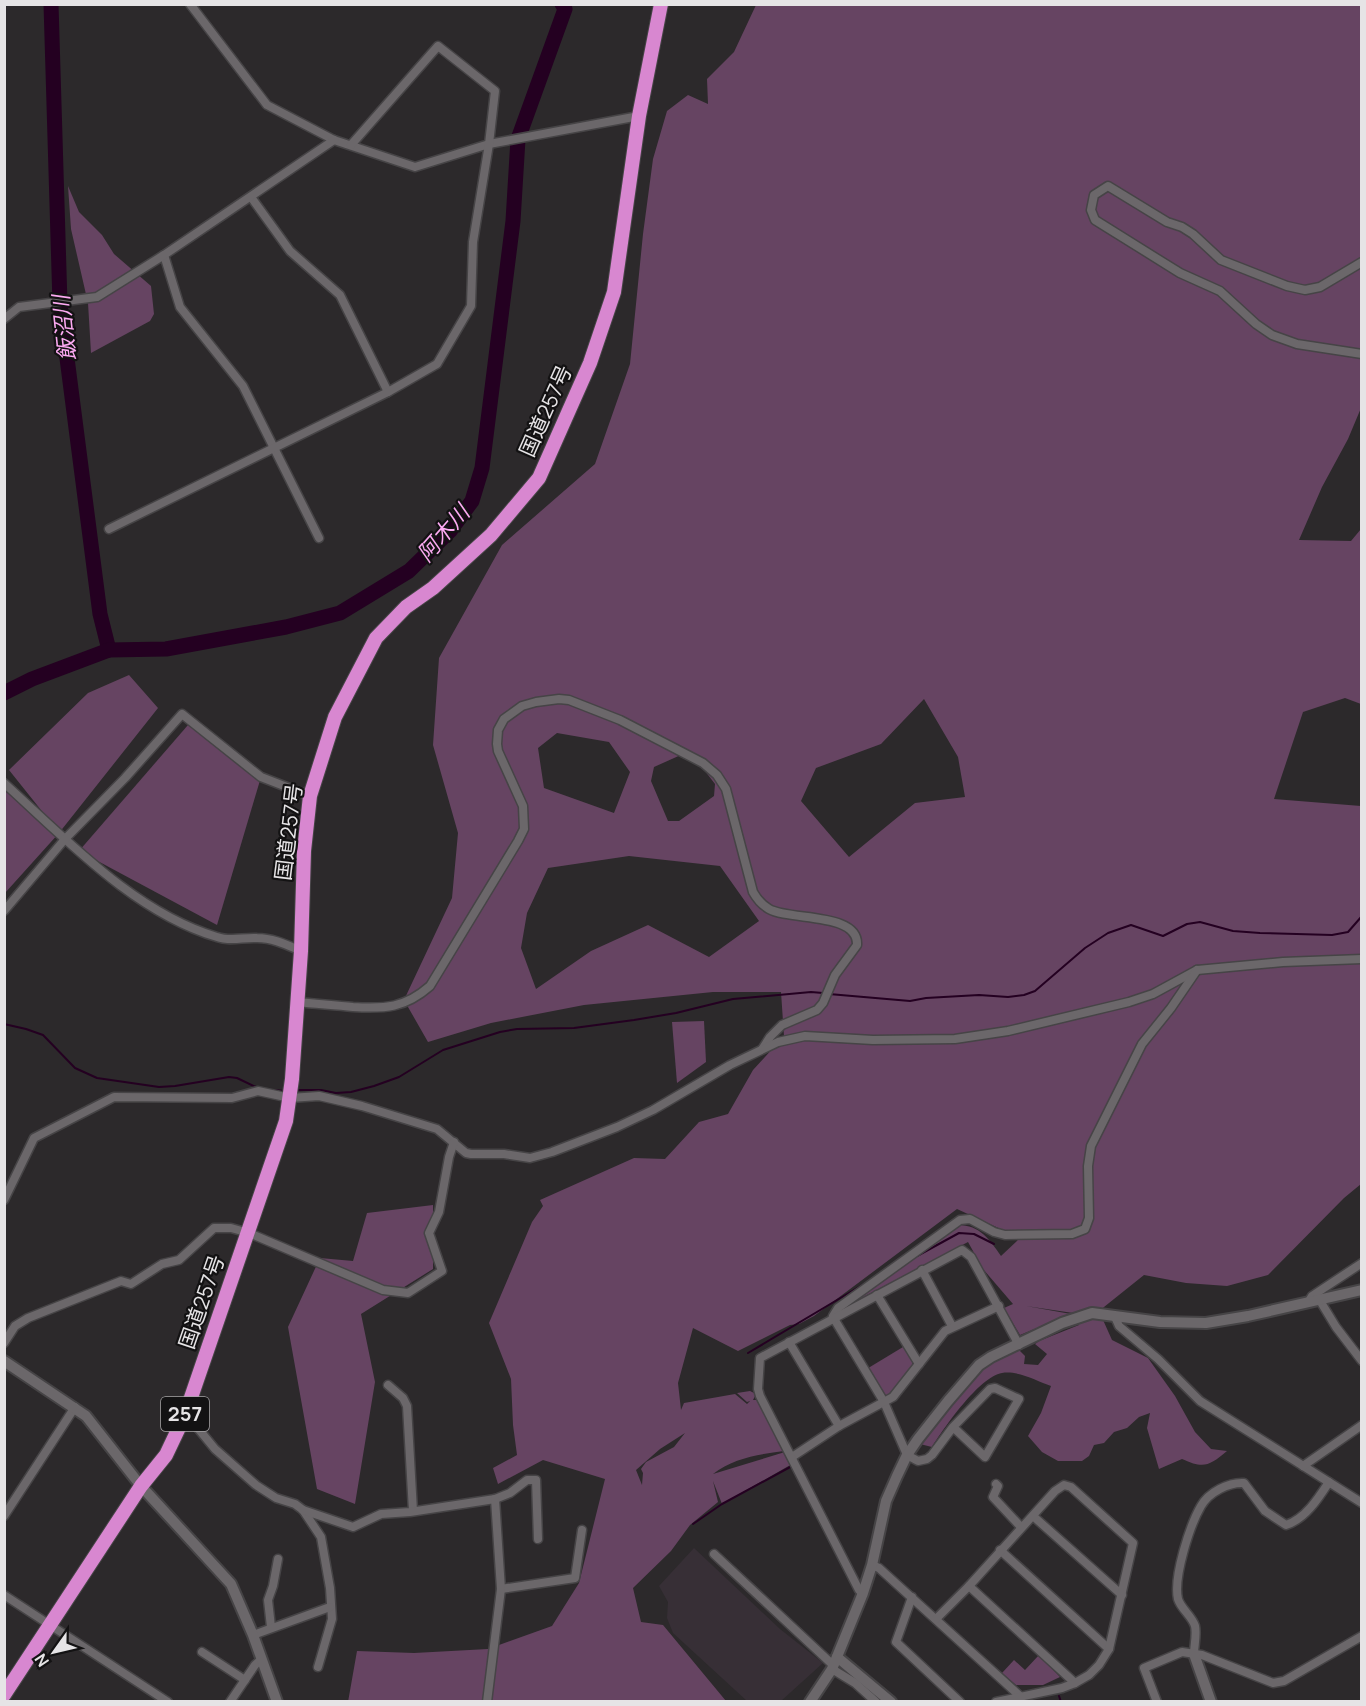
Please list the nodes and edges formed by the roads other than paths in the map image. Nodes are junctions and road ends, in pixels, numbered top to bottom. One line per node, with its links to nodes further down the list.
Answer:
1 (190, 4): 4 (street)
2 (659, 5): 3 (highway, 国道257号 / 257)
3 (639, 116): 6 (street); 17 (highway, 国道257号 / 257)
4 (334, 140): 5 (street); 7 (street)
5 (351, 144): 6 (street); 6 (street)
6 (489, 144): 12 (street)
7 (251, 197): 8 (street); 12 (street)
8 (164, 255): 10 (street); 13 (street)
9 (1362, 262): 11 (street)
10 (4, 319)
11 (1362, 354)
12 (388, 392): 13 (street)
13 (275, 448): 14 (street); 15 (street)
14 (109, 528)
15 (319, 538)
16 (4, 783): 18 (street)
17 (310, 796): 18 (street); 20 (highway, 国道257号 / 257)
18 (65, 839): 19 (street); 20 (street)
19 (4, 911)
20 (301, 951): 23 (highway, 国道257号 / 257)
21 (1362, 958): 22 (street)
22 (1197, 970): 24 (street); 35 (street)
23 (297, 1002): 24 (street); 25 (highway, 国道257号 / 257)
24 (763, 1048): 26 (street)
25 (290, 1098): 26 (street); 27 (street); 28 (highway, 国道257号 / 257)
26 (454, 1142): 28 (street)
27 (4, 1200)
28 (249, 1233): 39 (street); 47 (highway, 国道257号 / 257)
29 (1362, 1263): 33 (street)
30 (922, 1270): 32 (street); 34 (street); 37 (street)
31 (1362, 1290): 33 (street)
32 (878, 1295): 35 (street); 43 (street)
33 (1314, 1300): 36 (street); 42 (street)
34 (999, 1306): 37 (street); 40 (street)
35 (833, 1317): 38 (street); 45 (street)
36 (1115, 1317): 40 (street); 53 (street)
37 (952, 1326): 43 (street)
38 (789, 1342): 49 (street); 52 (street)
39 (4, 1343)
40 (1018, 1345): 51 (street)
41 (4, 1361): 46 (street)
42 (1362, 1361)
43 (919, 1364): 45 (street)
44 (388, 1384): 60 (street)
45 (884, 1402): 49 (street); 51 (street)
46 (75, 1407): 56 (street); 61 (street)
47 (185, 1415): 56 (highway, 国道257号 / 257); 59 (street)
48 (1362, 1425): 53 (street)
49 (839, 1426): 52 (street)
50 (953, 1426): 50 (street); 51 (street)
51 (907, 1455): 69 (street)
52 (792, 1457): 72 (street)
53 (1303, 1466): 54 (street)
54 (1329, 1482): 58 (street); 84 (street)
55 (996, 1484): 63 (street)
56 (141, 1486): 78 (highway, 国道257号 / 257); 80 (street)
57 (495, 1499): 60 (street); 65 (street); 71 (street)
58 (1362, 1503)
59 (303, 1510): 60 (street); 76 (street)
60 (413, 1511)
61 (4, 1516)
62 (1033, 1516): 63 (street); 74 (street); 74 (street)
63 (1021, 1527): 66 (street)
64 (582, 1530): 71 (street)
65 (538, 1539)
66 (1000, 1550): 70 (street); 82 (street)
67 (714, 1554): 86 (street)
68 (278, 1559): 79 (street)
69 (872, 1565): 72 (street); 75 (street)
70 (969, 1586): 77 (street); 89 (street)
71 (501, 1588): 96 (street)
72 (863, 1593): 86 (street)
73 (4, 1595): 78 (street)
74 (1122, 1595): 82 (street)
75 (912, 1597): 77 (street); 99 (street)
76 (330, 1607): 79 (street); 87 (street)
77 (936, 1619): 91 (street)
78 (50, 1624): 90 (highway, 国道257号 / 257); 93 (street)
79 (272, 1627): 80 (street)
80 (253, 1635): 85 (street)
81 (1362, 1636): 84 (street)
82 (1109, 1649): 89 (street)
83 (202, 1652): 88 (street)
84 (1194, 1654): 101 (street); 102 (street)
85 (262, 1659): 88 (street); 95 (street)
86 (834, 1664): 92 (street); 97 (street); 98 (street)
87 (318, 1667)
88 (245, 1680): 94 (street)
89 (1076, 1683): 91 (street)
90 (4, 1695)
91 (1021, 1697): 100 (street)
92 (814, 1700)
93 (168, 1701)
94 (230, 1701)
95 (277, 1701)
96 (487, 1701)
97 (876, 1701)
98 (891, 1701)
99 (960, 1701)
100 (996, 1701)
101 (1157, 1701)
102 (1211, 1701)

